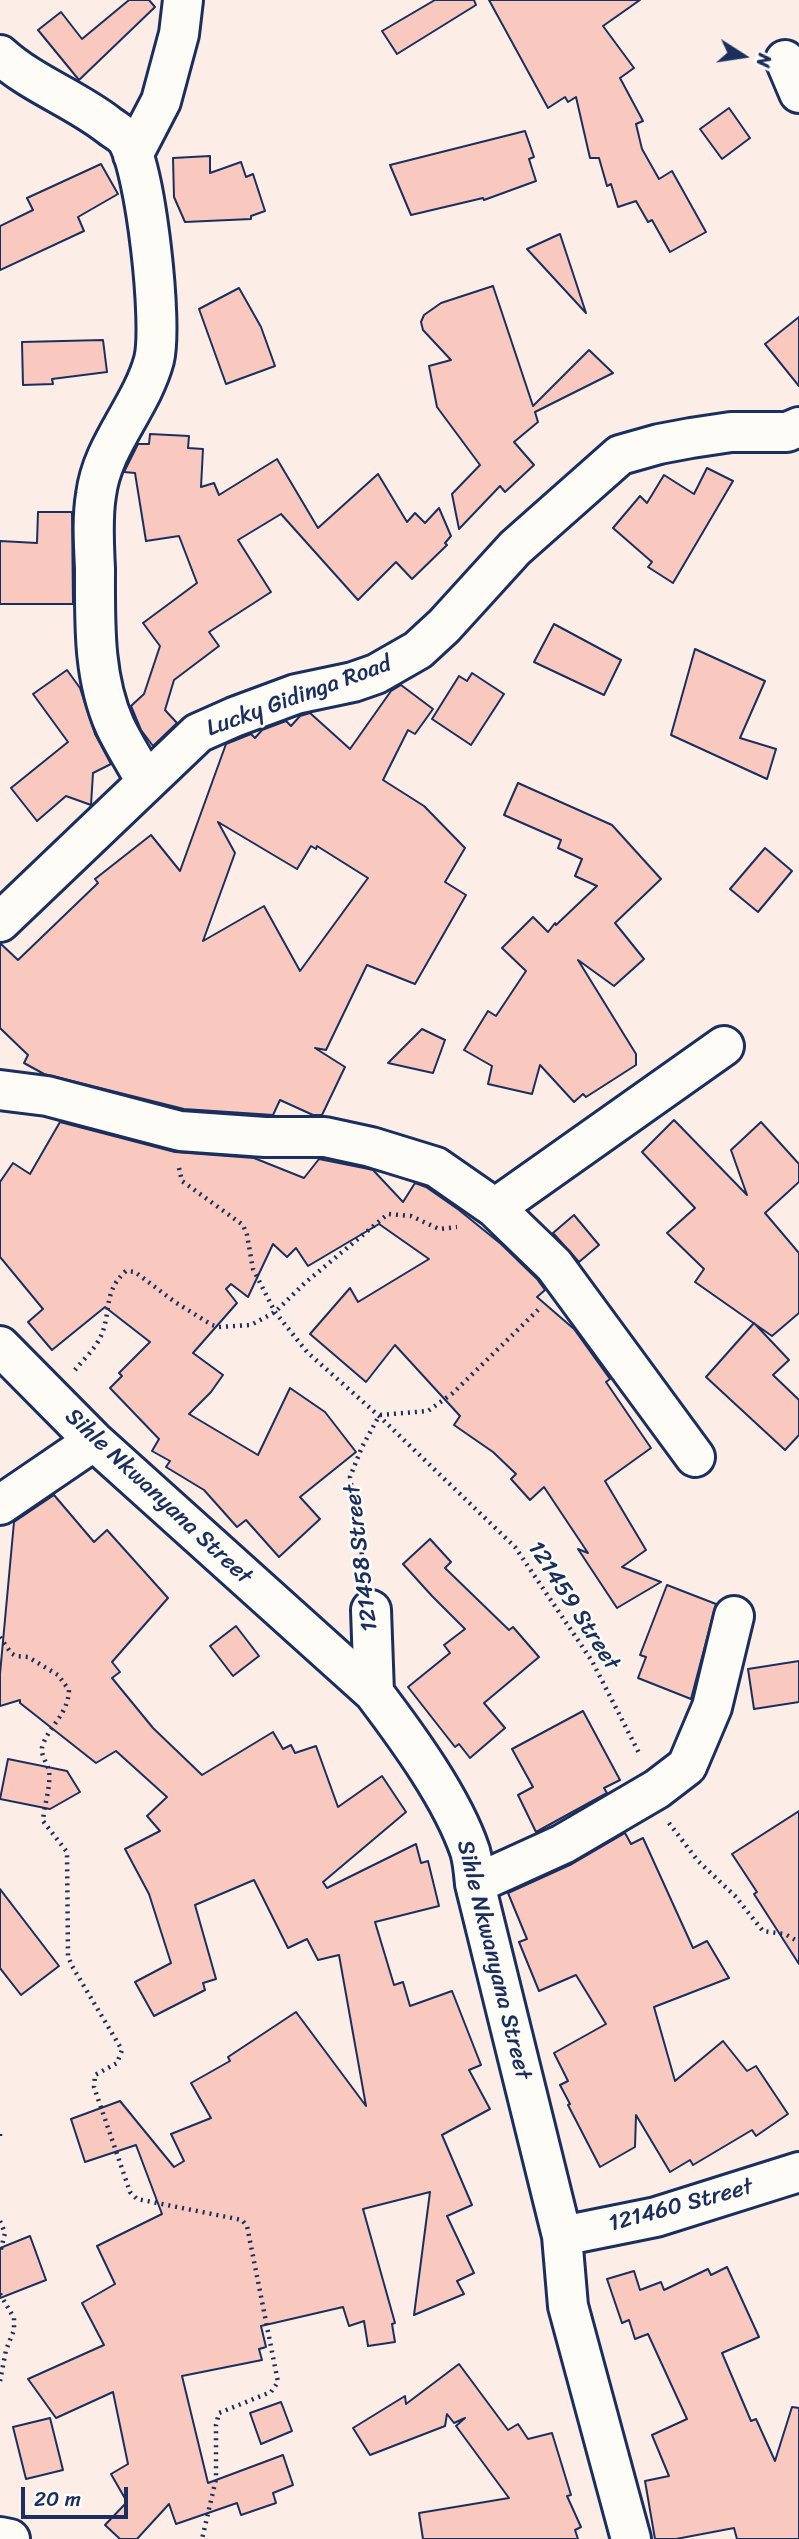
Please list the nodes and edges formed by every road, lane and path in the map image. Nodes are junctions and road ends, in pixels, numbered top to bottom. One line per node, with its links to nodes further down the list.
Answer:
1 (183, 0): 3 (street)
2 (0, 55): 3 (street)
3 (133, 155): 5 (street)
4 (799, 428): 5 (street, Lucky Gidinga Road)
5 (146, 782): 6 (street, Lucky Gidinga Road)
6 (0, 922)
7 (724, 1046): 10 (street)
8 (0, 1090): 9 (street)
9 (180, 1131): 10 (street); 12 (path, 121459 Street)
10 (495, 1208): 11 (street); 12 (path)
11 (566, 1283): 15 (path); 17 (street)
12 (275, 1312): 14 (path); 15 (path, 121459 Street)
13 (0, 1346): 14 (street, Sihle Nkwanyana Street)
14 (52, 1398): 16 (street, Sihle Nkwanyana Street)
15 (379, 1416): 19 (path, 121458 Street); 23 (path, 121459 Street)
16 (94, 1441): 18 (street); 22 (street, Sihle Nkwanyana Street)
17 (695, 1457)
18 (0, 1505)
19 (371, 1610): 22 (street, 121458 Street)
20 (734, 1616): 23 (street)
21 (0, 1637): 34 (path)
22 (374, 1693): 24 (street, Sihle Nkwanyana Street)
23 (657, 1789): 24 (street); 25 (path, 121459 Street)
24 (475, 1884): 28 (street, Sihle Nkwanyana Street)
25 (799, 1942)
26 (799, 2172): 28 (street, 121460 Street)
27 (0, 2221): 29 (path)
28 (562, 2236): 35 (street, Sihle Nkwanyana Street)
29 (0, 2253)
30 (0, 2294): 31 (path)
31 (0, 2381)
32 (0, 2537): 33 (street)
33 (10, 2539)
34 (202, 2539)
35 (631, 2539)

